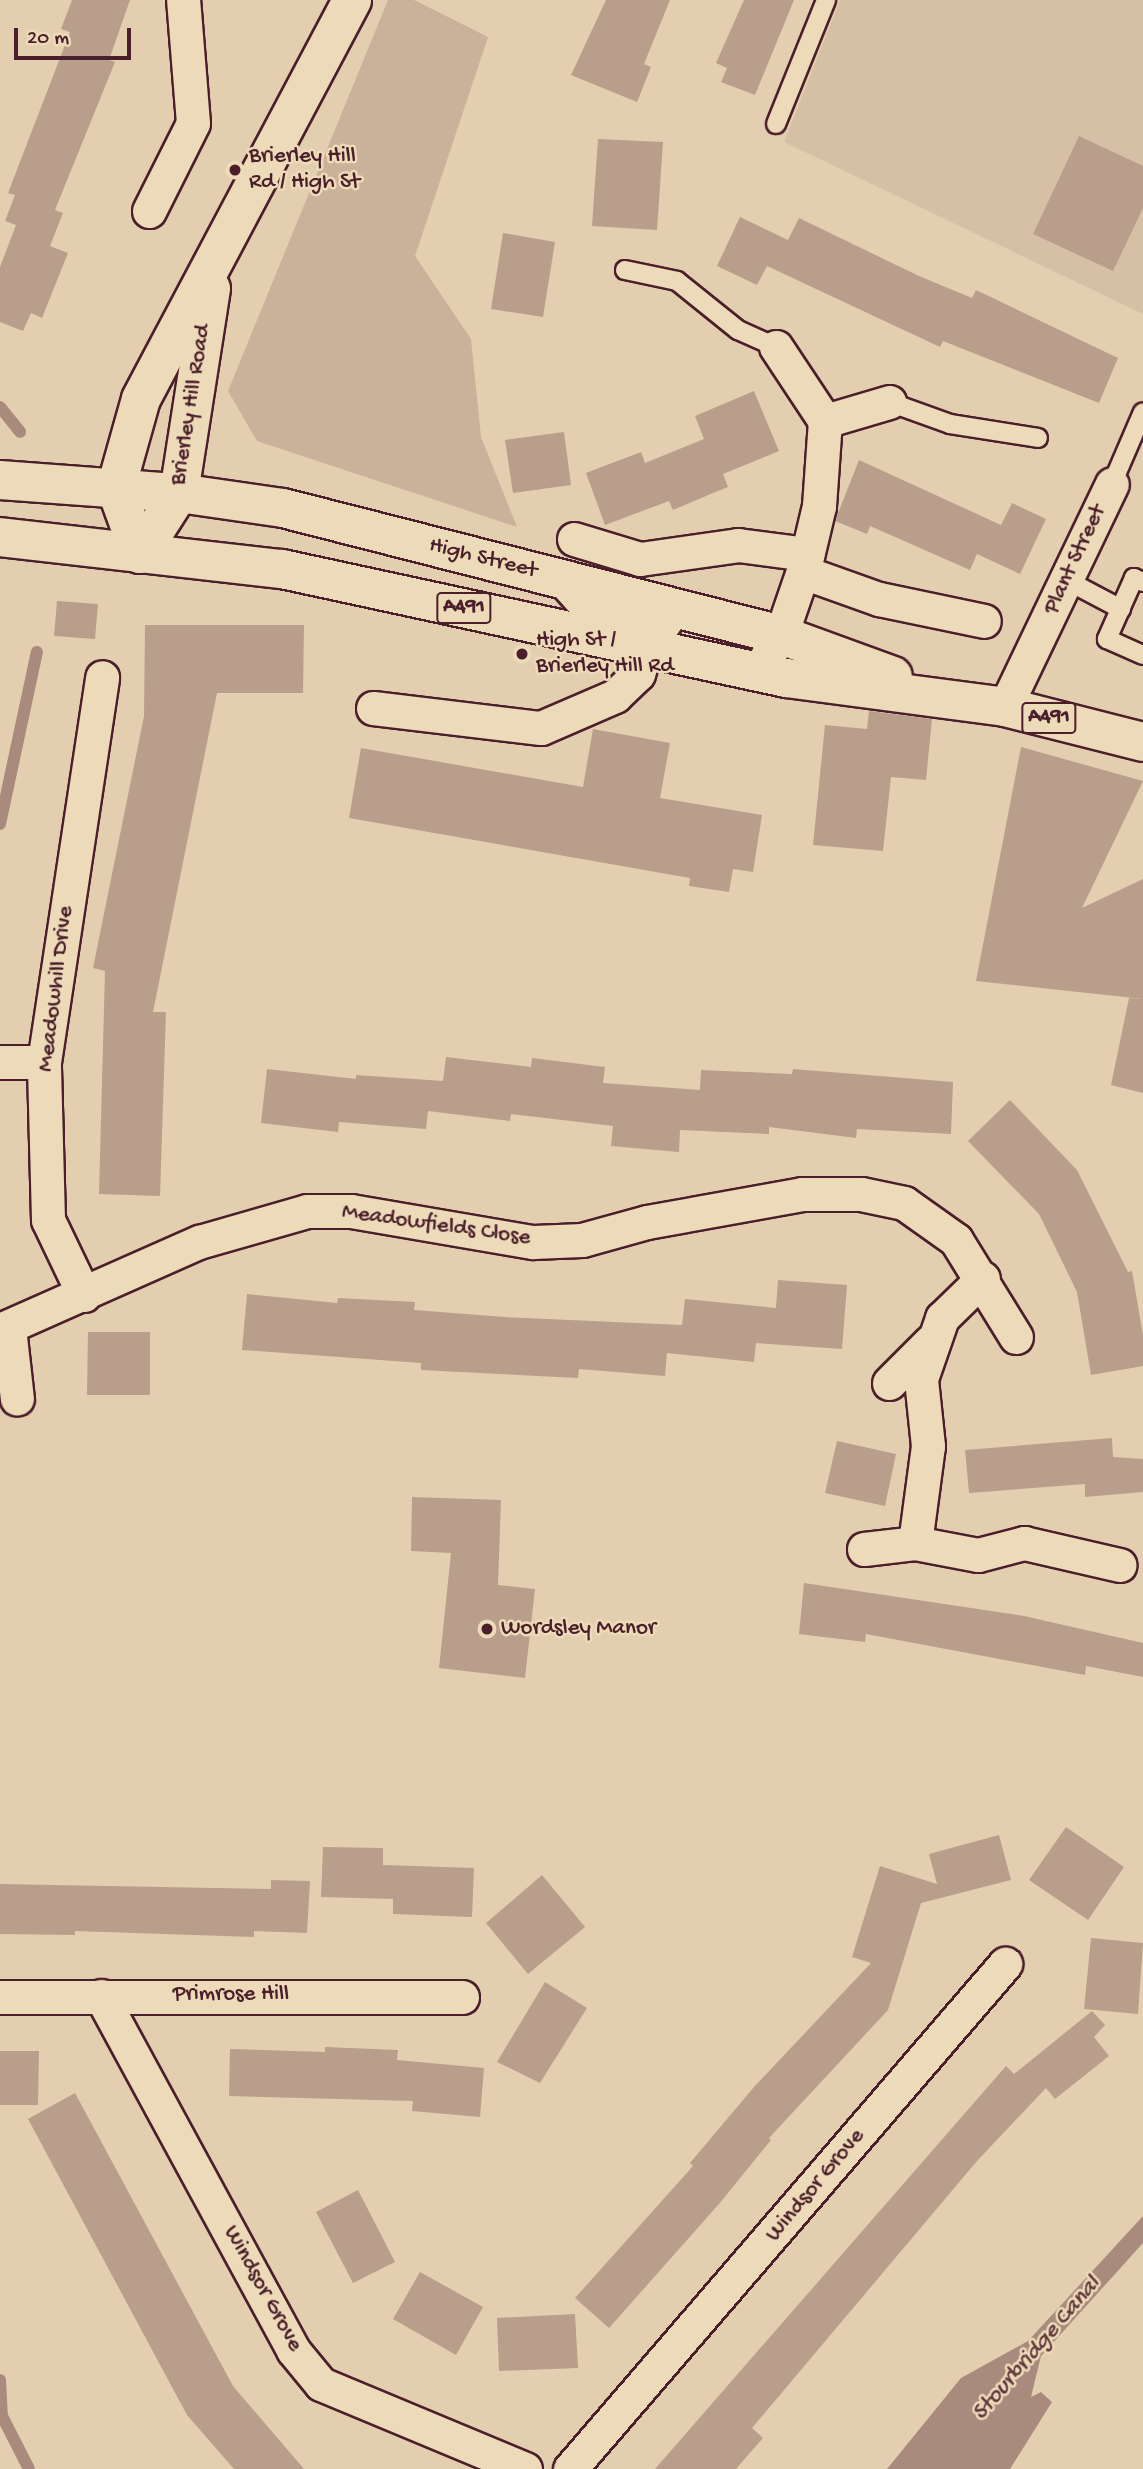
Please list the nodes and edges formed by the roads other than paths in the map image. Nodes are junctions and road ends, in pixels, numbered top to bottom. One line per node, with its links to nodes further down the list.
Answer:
1 (183, 0): 5 (street)
2 (352, 0): 6 (main road, Brierley Hill Road)
3 (826, 0): 4 (lane)
4 (776, 124)
5 (149, 211)
6 (214, 265): 15 (main road, Brierley Hill Road); 16 (main road, Brierley Hill Road)
7 (625, 270): 8 (lane)
8 (776, 347): 11 (street)
9 (889, 402): 11 (street); 12 (lane)
10 (1143, 412): 14 (lane, Plant Street)
11 (825, 421): 20 (street)
12 (1038, 439)
13 (0, 480): 15 (main road, High Street / A491)
14 (1112, 484): 22 (street, Plant Street)
15 (116, 488): 16 (main road, High Street / A491); 19 (main road)
16 (179, 493): 19 (main road, Brierley Hill Road); 21 (main road, High Street / A491)
17 (0, 537): 19 (main road, High Street / A491)
18 (574, 539): 20 (street)
19 (140, 554): 28 (main road, High Street / A491)
20 (805, 563): 26 (street); 27 (street)
21 (562, 579): 24 (main road, High Street / A491); 28 (street)
22 (1068, 581): 25 (lane); 34 (street, Plant Street)
23 (1143, 582): 25 (lane)
24 (675, 608): 27 (main road, High Street / A491); 28 (street)
25 (1121, 609): 29 (lane)
26 (984, 621)
27 (781, 635): 30 (street); 32 (street); 33 (main road, High Street / A491)
28 (646, 648): 30 (main road, High Street / A491); 35 (street)
29 (1143, 655)
30 (755, 672): 32 (main road, High Street / A491)
31 (102, 677): 38 (street, Meadowhill Drive)
32 (835, 684): 33 (main road, High Street / A491)
33 (954, 698): 34 (main road, High Street / A491)
34 (1005, 707): 36 (main road, High Street / A491)
35 (373, 708)
36 (1143, 742)
37 (0, 1062): 38 (street)
38 (44, 1062): 40 (street, Meadowhill Drive)
39 (983, 1278): 40 (street, Meadowfields Close); 42 (street); 43 (street, Meadowfields Close)
40 (84, 1295): 41 (street, Meadowfields Close)
41 (5, 1329): 45 (street)
42 (935, 1336): 44 (street); 46 (street)
43 (1016, 1337)
44 (889, 1383)
45 (17, 1399)
46 (915, 1543): 47 (street); 48 (street)
47 (864, 1549)
48 (1119, 1565)
49 (1005, 1964): 54 (street, Windsor Grove)
50 (101, 1996): 51 (street, Primrose Hill); 52 (street, Primrose Hill); 53 (street, Windsor Grove)
51 (0, 1997)
52 (462, 1997)
53 (525, 2469)
54 (570, 2469)

